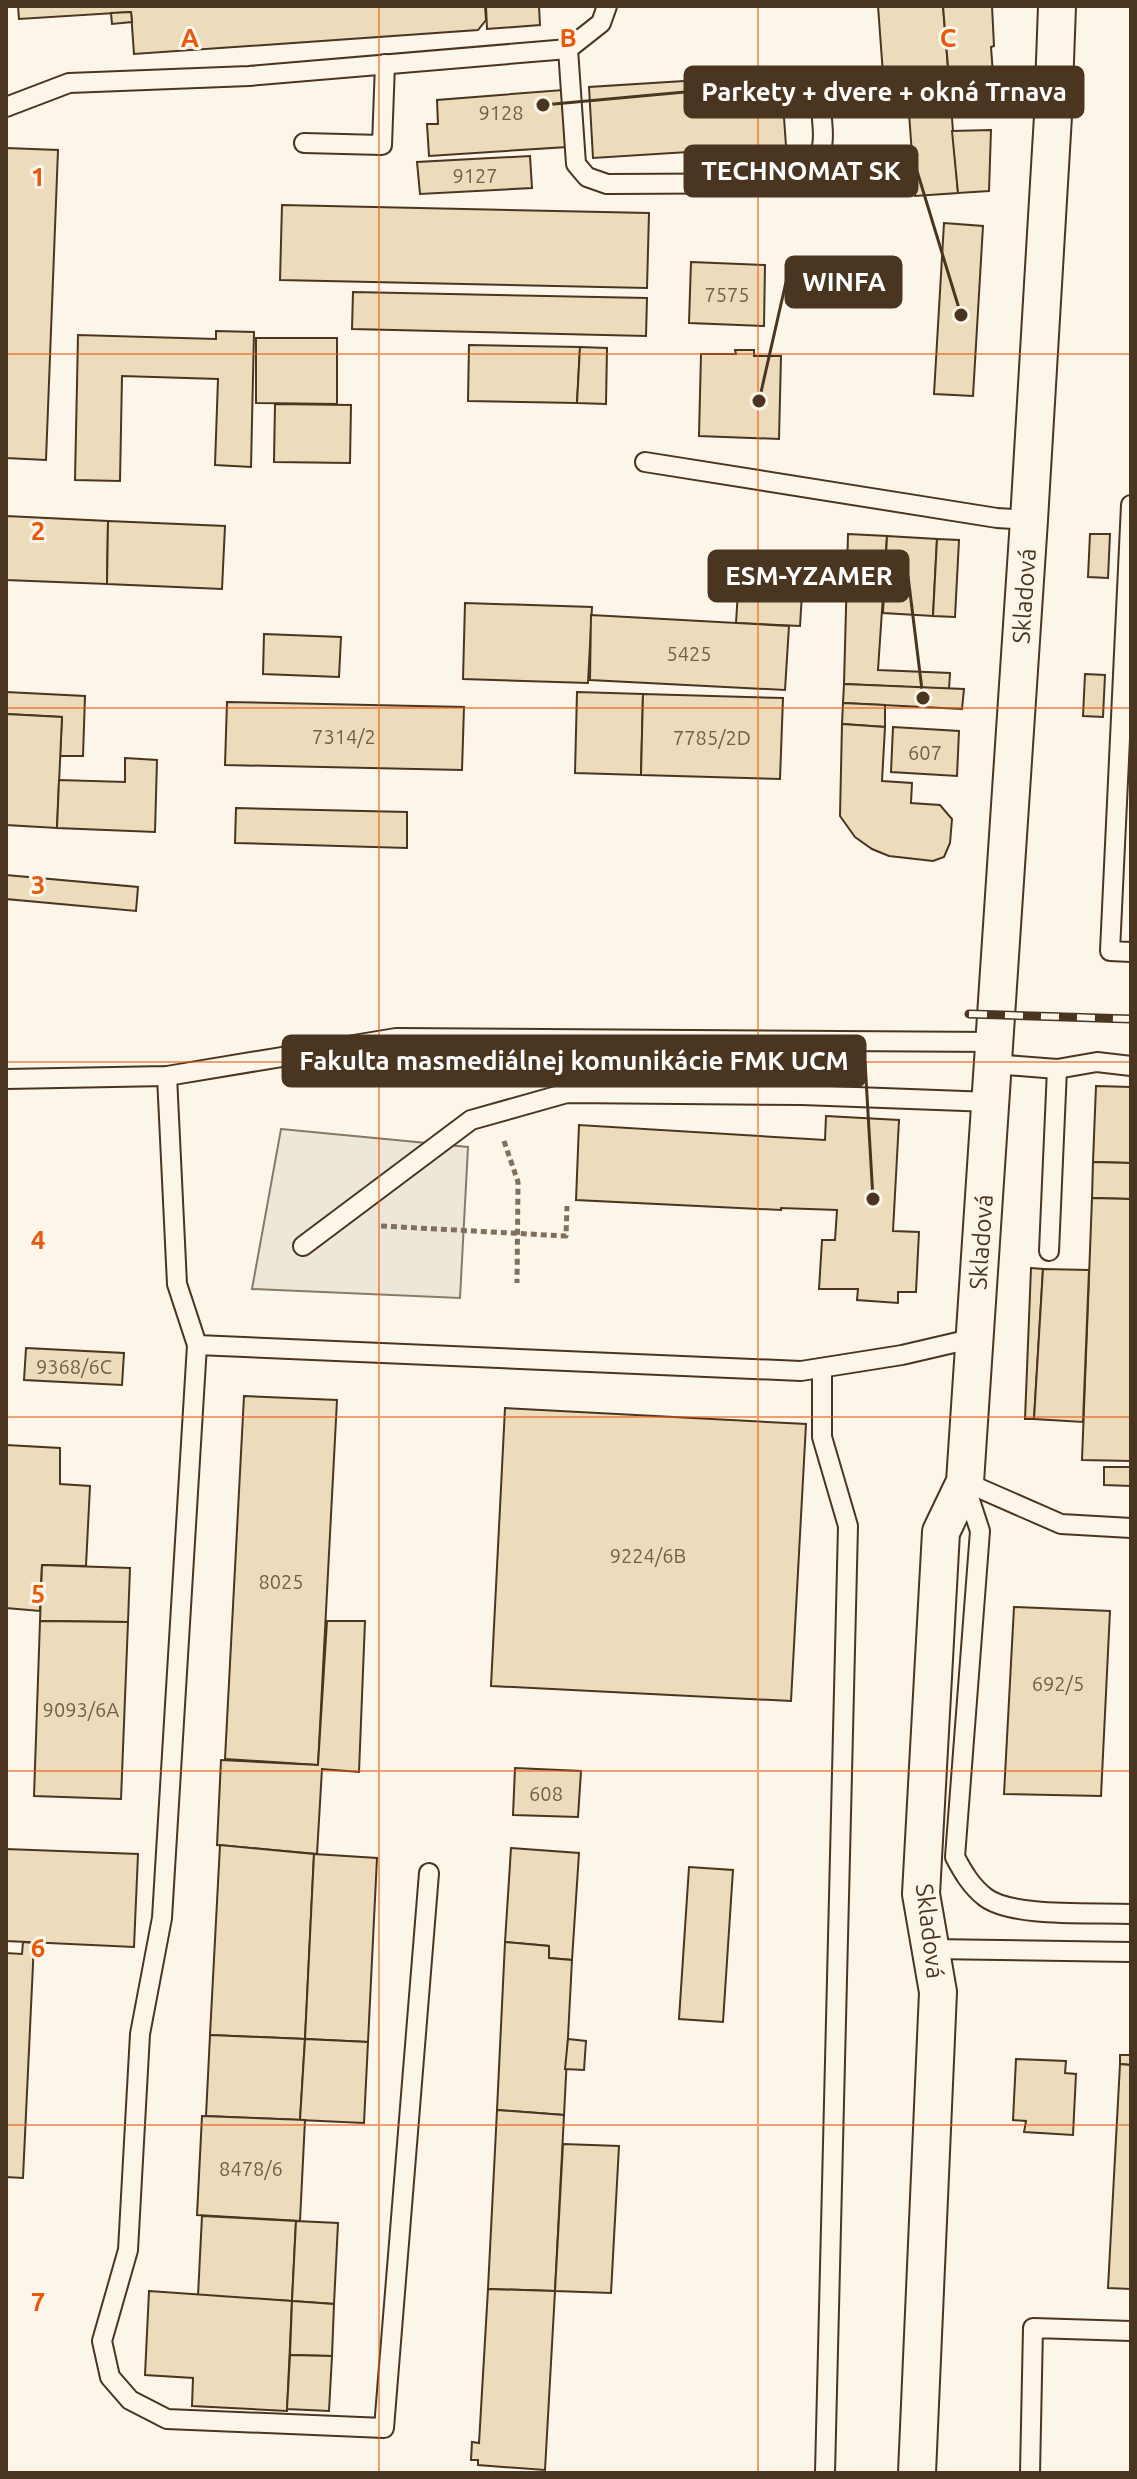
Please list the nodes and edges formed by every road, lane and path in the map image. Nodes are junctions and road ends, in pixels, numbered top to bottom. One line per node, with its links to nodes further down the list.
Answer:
1 (607, 6): 3 (lane)
2 (1057, 6): 10 (street, Skladová)
3 (568, 49): 4 (lane); 6 (lane)
4 (385, 64): 5 (lane); 7 (lane)
5 (6, 107)
6 (821, 109)
7 (304, 143)
8 (645, 462): 10 (lane)
9 (1131, 505): 11 (lane)
10 (1029, 520): 12 (street, Skladová)
11 (1131, 952)
12 (994, 1053): 14 (lane); 15 (lane); 17 (street, Skladová)
13 (1131, 1066): 14 (lane)
14 (1057, 1069): 23 (lane)
15 (167, 1076): 16 (lane); 26 (lane)
16 (6, 1079)
17 (991, 1102): 18 (lane); 25 (street, Skladová)
18 (490, 1116): 20 (lane); 21 (path)
19 (567, 1206): 21 (path)
20 (335, 1223): 21 (path); 22 (lane)
21 (517, 1234): 24 (path)
22 (303, 1246)
23 (1049, 1251)
24 (517, 1283)
25 (975, 1338): 27 (lane); 28 (street, Skladová)
26 (197, 1345): 27 (lane); 30 (lane)
27 (822, 1368): 35 (lane)
28 (965, 1482): 29 (lane); 31 (lane); 32 (street, Skladová)
29 (1131, 1528)
30 (429, 1873)
31 (1131, 1914)
32 (931, 1949): 33 (lane); 36 (street, Skladová)
33 (1131, 1952)
34 (1131, 2331): 37 (lane)
35 (825, 2473)
36 (917, 2473)
37 (1030, 2473)

